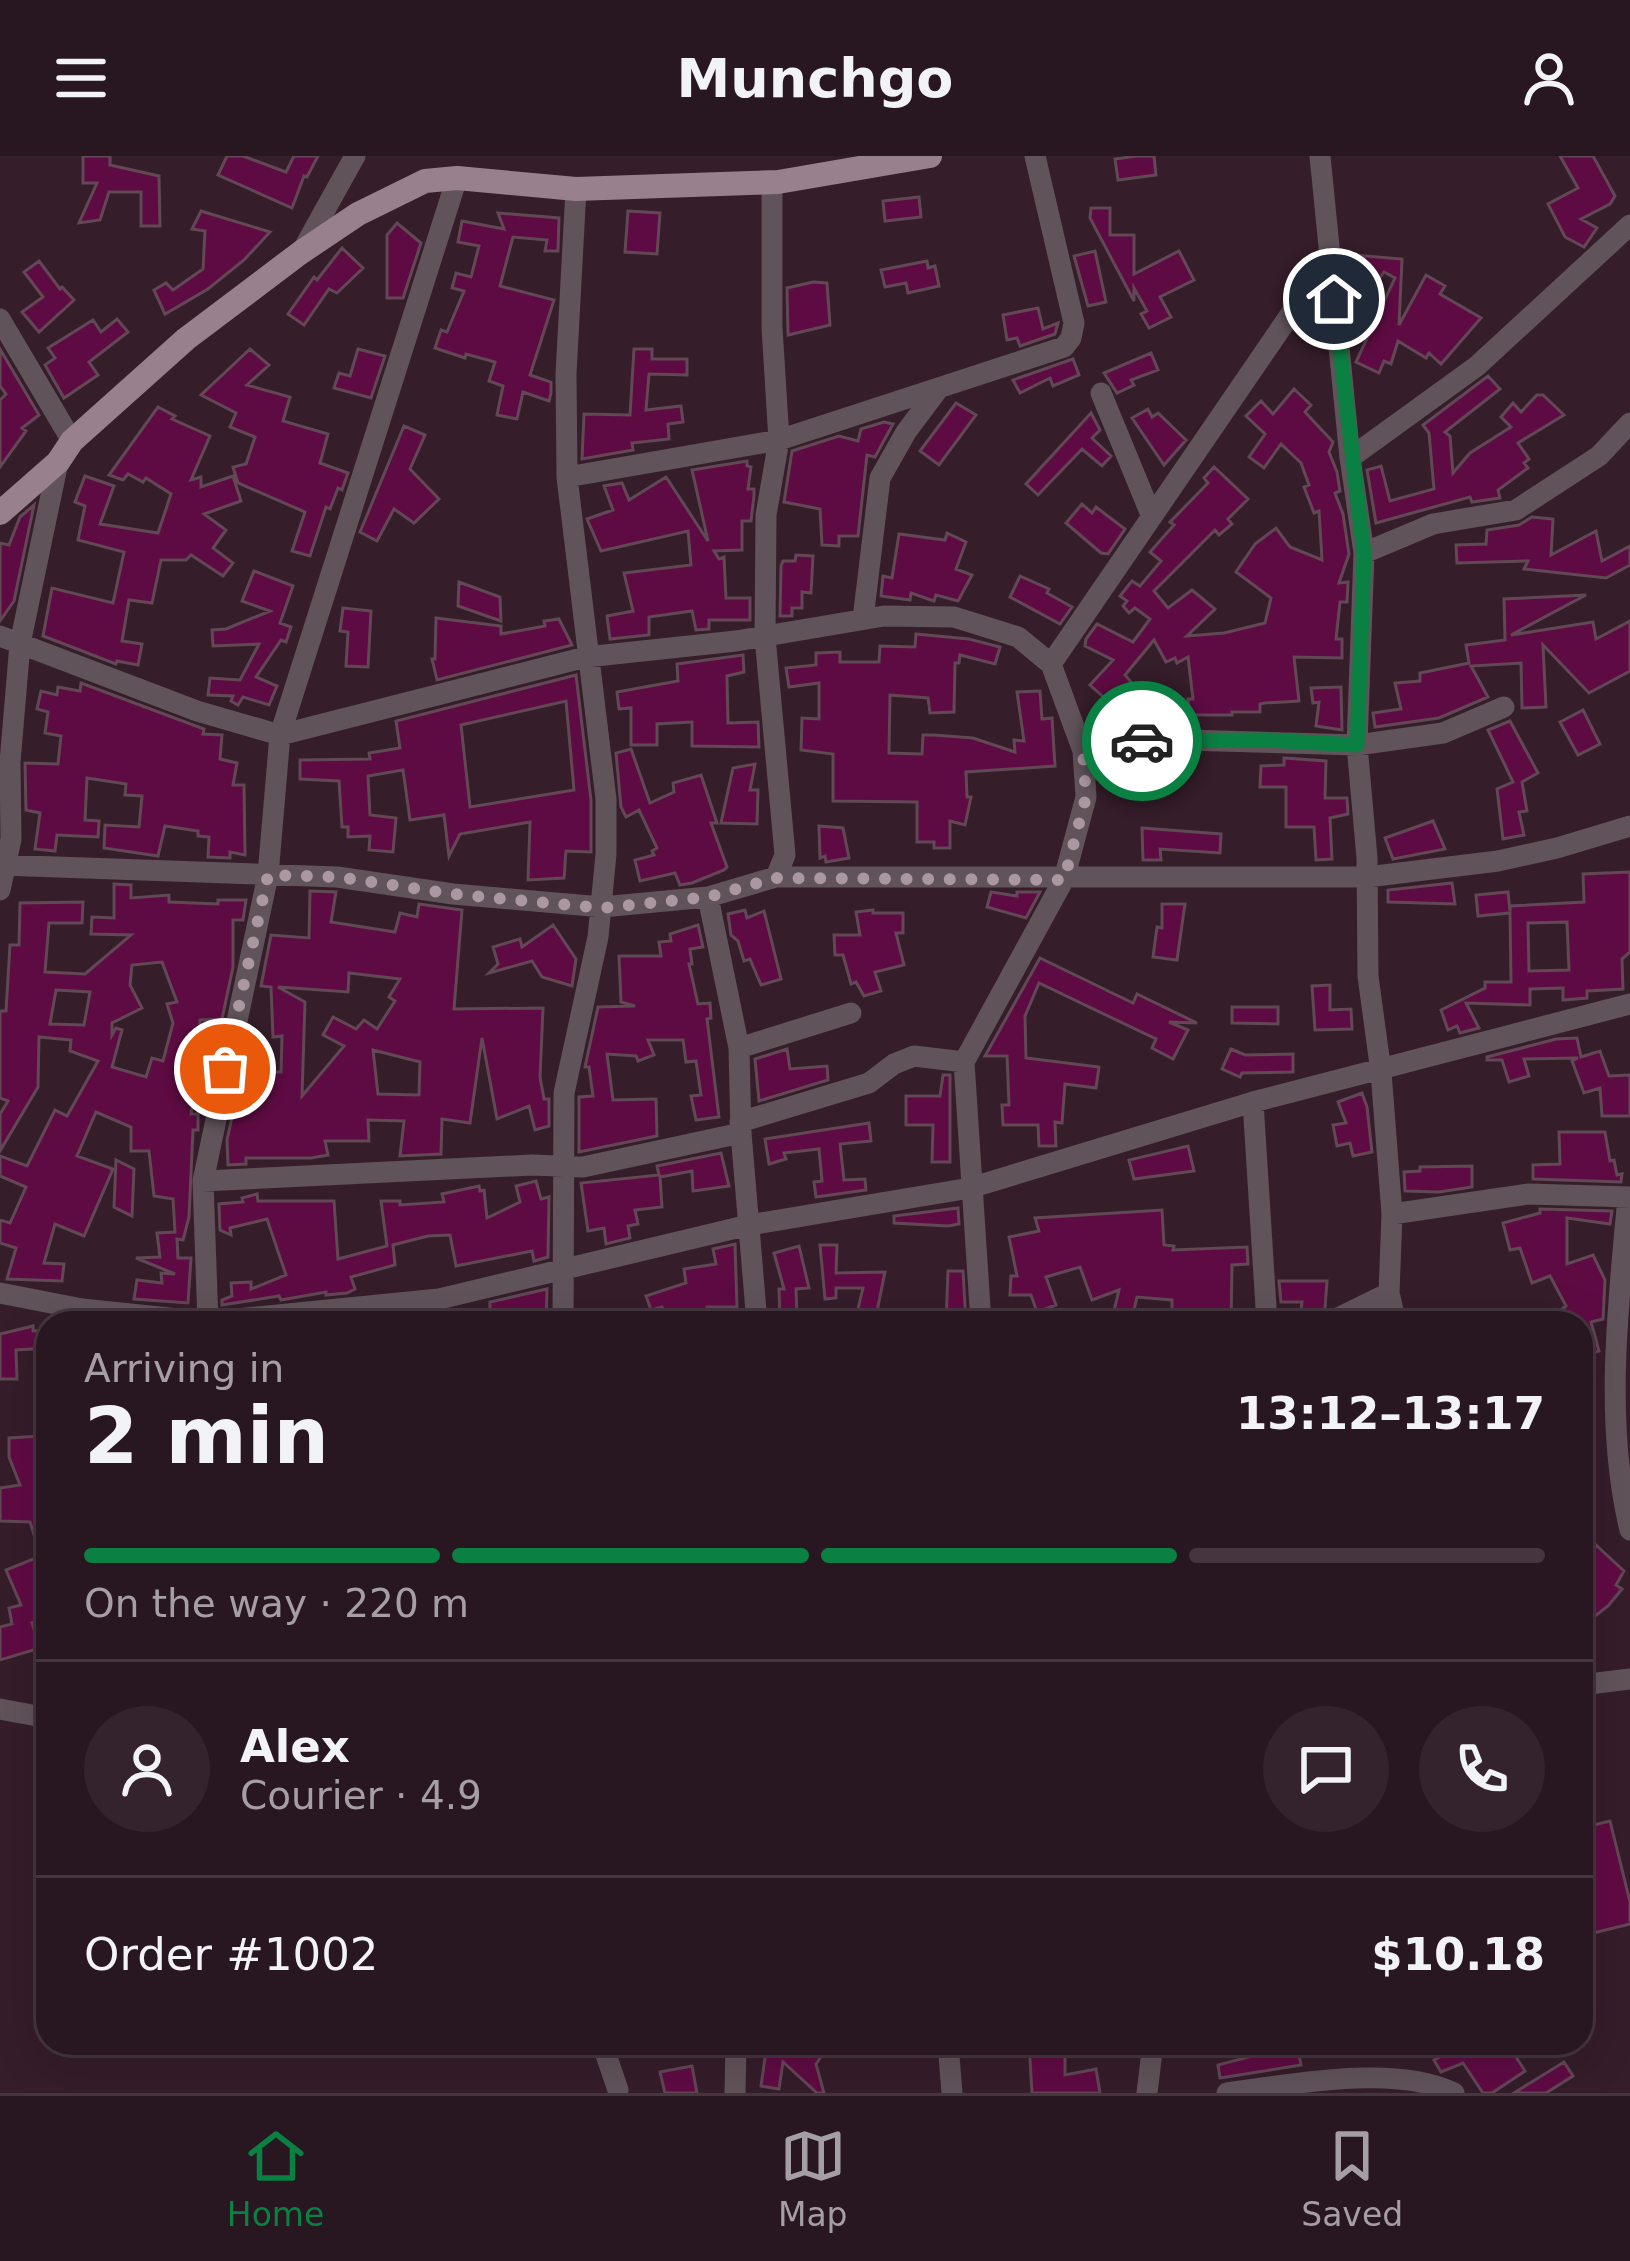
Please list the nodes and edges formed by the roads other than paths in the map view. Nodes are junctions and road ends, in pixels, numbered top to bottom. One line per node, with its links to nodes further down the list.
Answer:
1 (355, 156): 10 (street)
2 (930, 156): 5 (main road)
3 (1035, 156): 13 (street)
4 (1320, 156): 11 (street)
5 (813, 167): 7 (main road)
6 (457, 178): 8 (main road); 10 (main road); 29 (street)
7 (772, 182): 8 (main road); 16 (street)
8 (576, 189): 19 (street)
9 (1630, 225): 18 (street)
10 (300, 253): 17 (main road)
11 (1329, 258): 18 (street); 21 (street)
12 (0, 319): 17 (street)
13 (936, 391): 16 (street); 23 (street)
14 (1101, 393): 21 (street)
15 (1630, 423): 22 (street)
16 (779, 440): 19 (street); 24 (street)
17 (65, 451): 20 (main road); 25 (street)
18 (1350, 458): 22 (street)
19 (567, 477): 26 (street)
20 (0, 513)
21 (1152, 517): 27 (street)
22 (1364, 554): 30 (street)
23 (863, 619): 24 (street); 27 (street)
24 (765, 637): 26 (street); 36 (street)
25 (10, 640): 29 (street); 33 (street)
26 (586, 657): 29 (street); 40 (street)
27 (1051, 664): 31 (street)
28 (1504, 706): 30 (street)
29 (280, 735): 34 (street)
30 (1357, 745): 31 (street); 35 (street)
31 (1083, 751): 37 (street)
32 (1630, 826): 35 (street)
33 (1, 865): 34 (street); 38 (street)
34 (268, 875): 40 (street); 49 (street)
35 (1367, 877): 37 (street); 45 (street)
36 (776, 878): 37 (street); 39 (street)
37 (1064, 880): 44 (street)
38 (0, 890)
39 (708, 897): 40 (street); 43 (street)
40 (602, 908): 48 (street)
41 (1630, 1004): 45 (street)
42 (851, 1013): 43 (street)
43 (739, 1048): 47 (street)
44 (964, 1062): 47 (street); 50 (street)
45 (1381, 1072): 46 (street); 52 (street)
46 (1253, 1102): 50 (street); 63 (street)
47 (740, 1127): 48 (street); 53 (street)
48 (563, 1164): 49 (street); 54 (street)
49 (203, 1181): 58 (street)
50 (970, 1188): 53 (street); 62 (street)
51 (1629, 1198): 52 (street); 66 (street)
52 (1393, 1214): 56 (street)
53 (749, 1225): 54 (street); 61 (street)
54 (565, 1269): 59 (street); 60 (street)
55 (0, 1293): 57 (street)
56 (1389, 1293): 64 (street); 65 (street)
57 (92, 1311)
58 (208, 1311)
59 (319, 1311)
60 (563, 1311)
61 (757, 1311)
62 (980, 1311)
63 (1266, 1311)
64 (1352, 1311)
65 (1393, 1311)
66 (1630, 1530)
67 (1630, 1679): 68 (street)
68 (1593, 1684)
69 (0, 1709): 70 (street)
70 (36, 1716)
71 (606, 2055): 75 (street)
72 (736, 2055): 76 (street)
73 (949, 2055): 77 (street)
74 (1152, 2055): 78 (street)
75 (618, 2090)
76 (735, 2093)
77 (952, 2093)
78 (1147, 2093)
79 (1227, 2093): 80 (street)
80 (1454, 2093)

